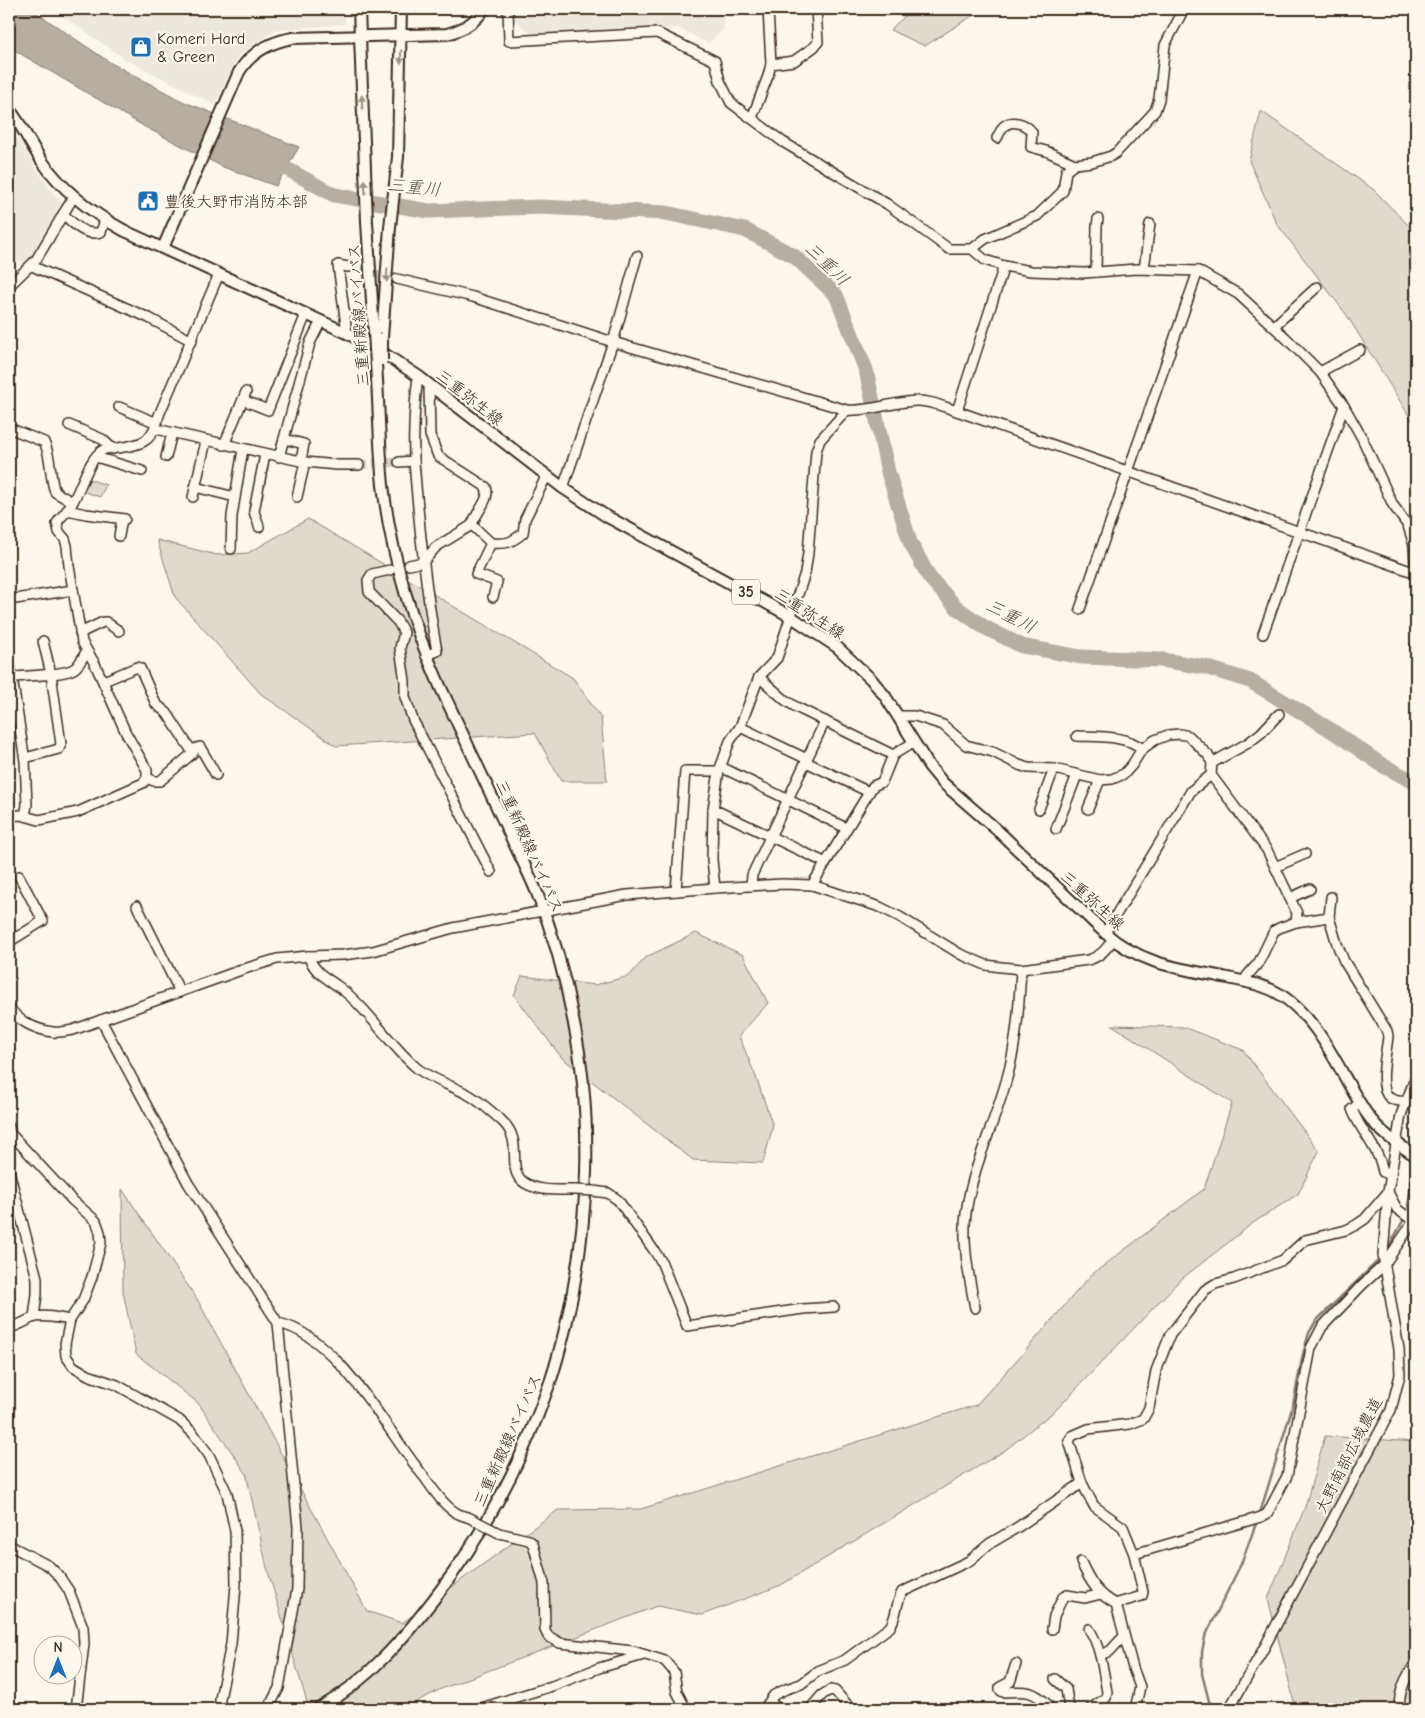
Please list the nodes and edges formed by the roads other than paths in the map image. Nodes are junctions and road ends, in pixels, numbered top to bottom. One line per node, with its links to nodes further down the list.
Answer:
1 (359, 9): 9 (main road)
2 (401, 9): 8 (main road)
3 (484, 9): 8 (main road)
4 (508, 9): 12 (street)
5 (768, 9): 10 (street)
6 (816, 9): 10 (street)
7 (1184, 9): 14 (street)
8 (401, 35): 9 (main road); 38 (main road, 三重新殿線バイパス, one-way to 38)
9 (359, 37): 21 (main road); 38 (main road, 三重新殿線バイパス, one-way to 9)
10 (770, 64): 12 (street)
11 (9, 109): 15 (main road, 三重弥生線 / 35)
12 (752, 118): 22 (street)
13 (997, 138): 14 (street)
14 (1075, 164): 22 (street)
15 (74, 196): 16 (street); 17 (main road, 三重弥生線 / 35)
16 (63, 214): 17 (street); 24 (street)
17 (105, 220): 21 (main road, 三重弥生線 / 35)
18 (1098, 220): 29 (street)
19 (1150, 224): 27 (street)
20 (1143, 234): 27 (street)
21 (163, 248): 30 (main road, 三重弥生線 / 35)
22 (972, 249): 25 (street)
23 (637, 256): 40 (street)
24 (32, 266): 32 (street); 39 (street)
25 (1004, 266): 29 (street); 48 (street)
26 (348, 267): 37 (street)
27 (1141, 269): 28 (street); 29 (street)
28 (1198, 271): 36 (street); 67 (street)
29 (1096, 272)
30 (219, 274): 34 (main road, 三重弥生線 / 35); 39 (street)
31 (397, 279): 40 (street)
32 (9, 286)
33 (1317, 287): 36 (street)
34 (306, 314): 35 (main road, 三重弥生線 / 35); 55 (street)
35 (321, 321): 37 (main road, 三重弥生線 / 35); 53 (street)
36 (1274, 326): 42 (street)
37 (346, 333): 43 (main road, 三重弥生線 / 35)
38 (378, 336): 98 (main road, 三重新殿線バイパス, bridge)
39 (192, 341): 50 (street)
40 (613, 342): 47 (street); 70 (street)
41 (1360, 350): 42 (street)
42 (1320, 372): 45 (street)
43 (418, 376): 44 (main road, 三重弥生線 / 35); 64 (street)
44 (429, 385): 68 (main road, 三重弥生線 / 35); 75 (street)
45 (1344, 406): 77 (street); 84 (street)
46 (119, 407): 50 (street)
47 (846, 410): 48 (street); 90 (street)
48 (957, 411): 67 (street)
49 (69, 425): 56 (street)
50 (157, 426): 52 (street); 56 (street)
51 (9, 428): 74 (street)
52 (172, 433): 54 (street); 60 (street)
53 (284, 439): 61 (street); 62 (street)
54 (206, 441): 55 (street); 69 (street)
55 (224, 445): 57 (street)
56 (113, 449): 59 (street)
57 (243, 449): 58 (street); 72 (street)
58 (265, 454): 61 (street); 76 (street)
59 (96, 457): 66 (street); 74 (street)
60 (166, 457)
61 (279, 457): 62 (street)
62 (303, 461): 65 (street); 73 (street)
63 (399, 462): 64 (street)
64 (414, 462): 81 (street)
65 (359, 465)
66 (142, 471)
67 (1126, 471): 77 (street); 89 (street)
68 (547, 475): 70 (main road, 三重弥生線 / 35); 79 (street)
69 (195, 488): 71 (street); 72 (street)
70 (563, 488): 90 (main road, 三重弥生線 / 35)
71 (193, 497)
72 (235, 497): 80 (street)
73 (297, 497)
74 (70, 506): 78 (street); 86 (street)
75 (472, 525): 79 (street); 81 (street)
76 (259, 527)
77 (1298, 532): 84 (street); 93 (street)
78 (119, 536)
79 (491, 543): 87 (street)
80 (231, 549)
81 (423, 562): 82 (street); 98 (street)
82 (409, 565)
83 (390, 570): 136 (street)
84 (1416, 573): 85 (street)
85 (1416, 582)
86 (73, 590): 88 (street); 92 (street)
87 (493, 597)
88 (9, 600)
89 (1080, 608)
90 (790, 616): 102 (street); 105 (main road, 三重弥生線 / 35)
91 (119, 631): 92 (street)
92 (80, 633): 97 (street)
93 (1263, 634)
94 (43, 641): 100 (street)
95 (1416, 646): 96 (street)
96 (1416, 650)
97 (86, 652): 100 (street); 103 (street)
98 (426, 656): 146 (main road, 三重新殿線バイパス)
99 (9, 659): 101 (street)
100 (51, 674): 101 (street); 113 (street)
101 (13, 677): 113 (street)
102 (759, 677): 106 (street); 107 (street)
103 (104, 682): 111 (street); 121 (street)
104 (1279, 714): 115 (street)
105 (898, 716): 109 (main road, 三重弥生線 / 35); 117 (street)
106 (825, 721): 112 (street); 114 (street)
107 (740, 727): 114 (street); 116 (street)
108 (1077, 736): 110 (street)
109 (914, 742): 112 (street); 149 (main road, 三重弥生線 / 35)
110 (1142, 749): 115 (street); 122 (street)
111 (191, 750): 118 (street); 121 (street)
112 (894, 755): 123 (street)
113 (25, 758): 129 (street)
114 (806, 760): 123 (street); 124 (street)
115 (1212, 763): 120 (street)
116 (720, 769): 124 (street); 125 (street); 142 (street)
117 (1054, 769): 119 (street); 127 (street)
118 (216, 775)
119 (1077, 775): 122 (street); 131 (street)
120 (1211, 775): 135 (street); 149 (street)
121 (147, 778): 129 (street)
122 (1100, 780): 126 (street)
123 (869, 792): 130 (street)
124 (788, 799): 130 (street); 132 (street)
125 (713, 809): 132 (street); 140 (street)
126 (1088, 809)
127 (1040, 810)
128 (9, 816): 129 (street)
129 (24, 816)
130 (846, 828): 134 (street)
131 (1056, 829)
132 (770, 837): 134 (street); 139 (street)
133 (1305, 854): 135 (street)
134 (826, 863): 138 (street)
135 (1275, 867): 144 (street)
136 (491, 872)
137 (19, 876): 151 (street)
138 (812, 885): 139 (street); 153 (street)
139 (751, 886): 140 (street)
140 (715, 888): 142 (street)
141 (1310, 889): 144 (street)
142 (676, 892): 146 (street)
143 (1331, 897): 147 (street)
144 (1290, 898): 148 (street)
145 (137, 906): 155 (street)
146 (544, 911): 152 (street); 190 (main road, 三重新殿線バイパス)
147 (1329, 917): 148 (street); 159 (street)
148 (1296, 922): 154 (street)
149 (1105, 933): 150 (main road, 三重弥生線 / 35)
150 (1113, 940): 153 (street); 154 (main road, 三重弥生線 / 35)
151 (9, 942)
152 (308, 956): 155 (street); 170 (street, bridge)
153 (1021, 968): 171 (street)
154 (1245, 982): 160 (main road, 三重弥生線 / 35)
155 (180, 992): 157 (street)
156 (9, 1006): 157 (street)
157 (101, 1020): 174 (street)
158 (1416, 1076): 159 (street, 大野南部広域農道)
159 (1406, 1102): 162 (street, 大野南部広域農道)
160 (1360, 1103): 162 (main road, 三重弥生線 / 35); 165 (street)
161 (9, 1132): 173 (street)
162 (1396, 1144): 163 (main road, 三重弥生線 / 35); 165 (street, 大野南部広域農道)
163 (1412, 1153)
164 (9, 1171): 172 (street)
165 (1391, 1175): 167 (street, 大野南部広域農道)
166 (1416, 1183): 168 (street)
167 (1388, 1192): 168 (street); 169 (street, 大野南部広域農道); 176 (street)
168 (1413, 1221): 169 (street)
169 (1384, 1265): 178 (street); 205 (street, 大野南部広域農道)
170 (834, 1307)
171 (975, 1308)
172 (34, 1317): 173 (street); 175 (street)
173 (70, 1320): 193 (street)
174 (278, 1323): 185 (street, bridge); 194 (street)
175 (9, 1328)
176 (1082, 1483): 178 (street); 191 (street)
177 (9, 1545): 192 (street)
178 (1134, 1554): 181 (street)
179 (1081, 1562): 180 (street)
180 (1101, 1594): 181 (street); 182 (street)
181 (1118, 1605): 184 (street)
182 (1052, 1628)
183 (1089, 1629): 186 (street)
184 (1124, 1636): 186 (street); 204 (street)
185 (644, 1655): 196 (street); 197 (street)
186 (1100, 1655): 203 (street)
187 (1416, 1663): 206 (street)
188 (1016, 1664): 201 (street)
189 (1055, 1679): 202 (street)
190 (331, 1706): 195 (main road, 三重新殿線バイパス)
191 (767, 1706): 198 (street)
192 (76, 1709)
193 (220, 1709)
194 (268, 1709)
195 (318, 1709)
196 (478, 1709)
197 (686, 1709)
198 (779, 1709)
199 (810, 1709): 200 (street)
200 (851, 1709)
201 (1048, 1709)
202 (1069, 1709)
203 (1090, 1709)
204 (1135, 1709)
205 (1229, 1709)
206 (1398, 1709)

